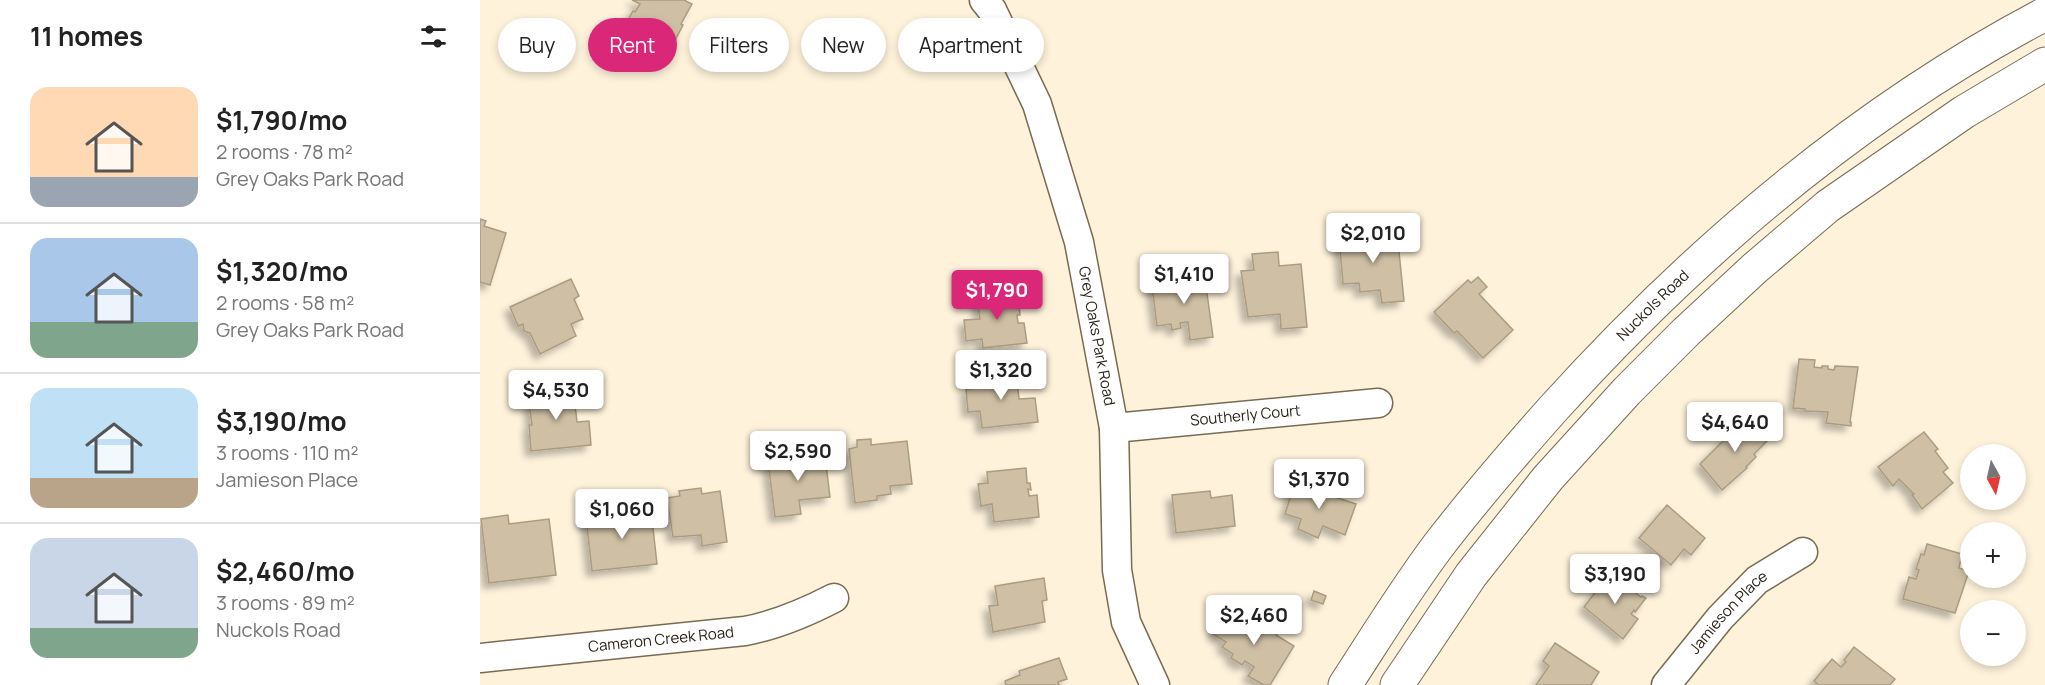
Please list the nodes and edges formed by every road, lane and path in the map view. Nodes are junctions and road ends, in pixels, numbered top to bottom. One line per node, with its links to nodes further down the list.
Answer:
1 (994, 3): 5 (street, Grey Oaks Park Road)
2 (2045, 14): 10 (main road, Nuckols Road)
3 (2045, 64): 11 (main road)
4 (1378, 403): 5 (street, Southerly Court)
5 (1114, 428): 9 (street, Grey Oaks Park Road)
6 (1803, 552): 12 (street, Jamieson Place)
7 (834, 598): 8 (street, Cameron Creek Road)
8 (480, 658)
9 (1155, 685)
10 (1345, 685)
11 (1397, 685)
12 (1666, 685)

